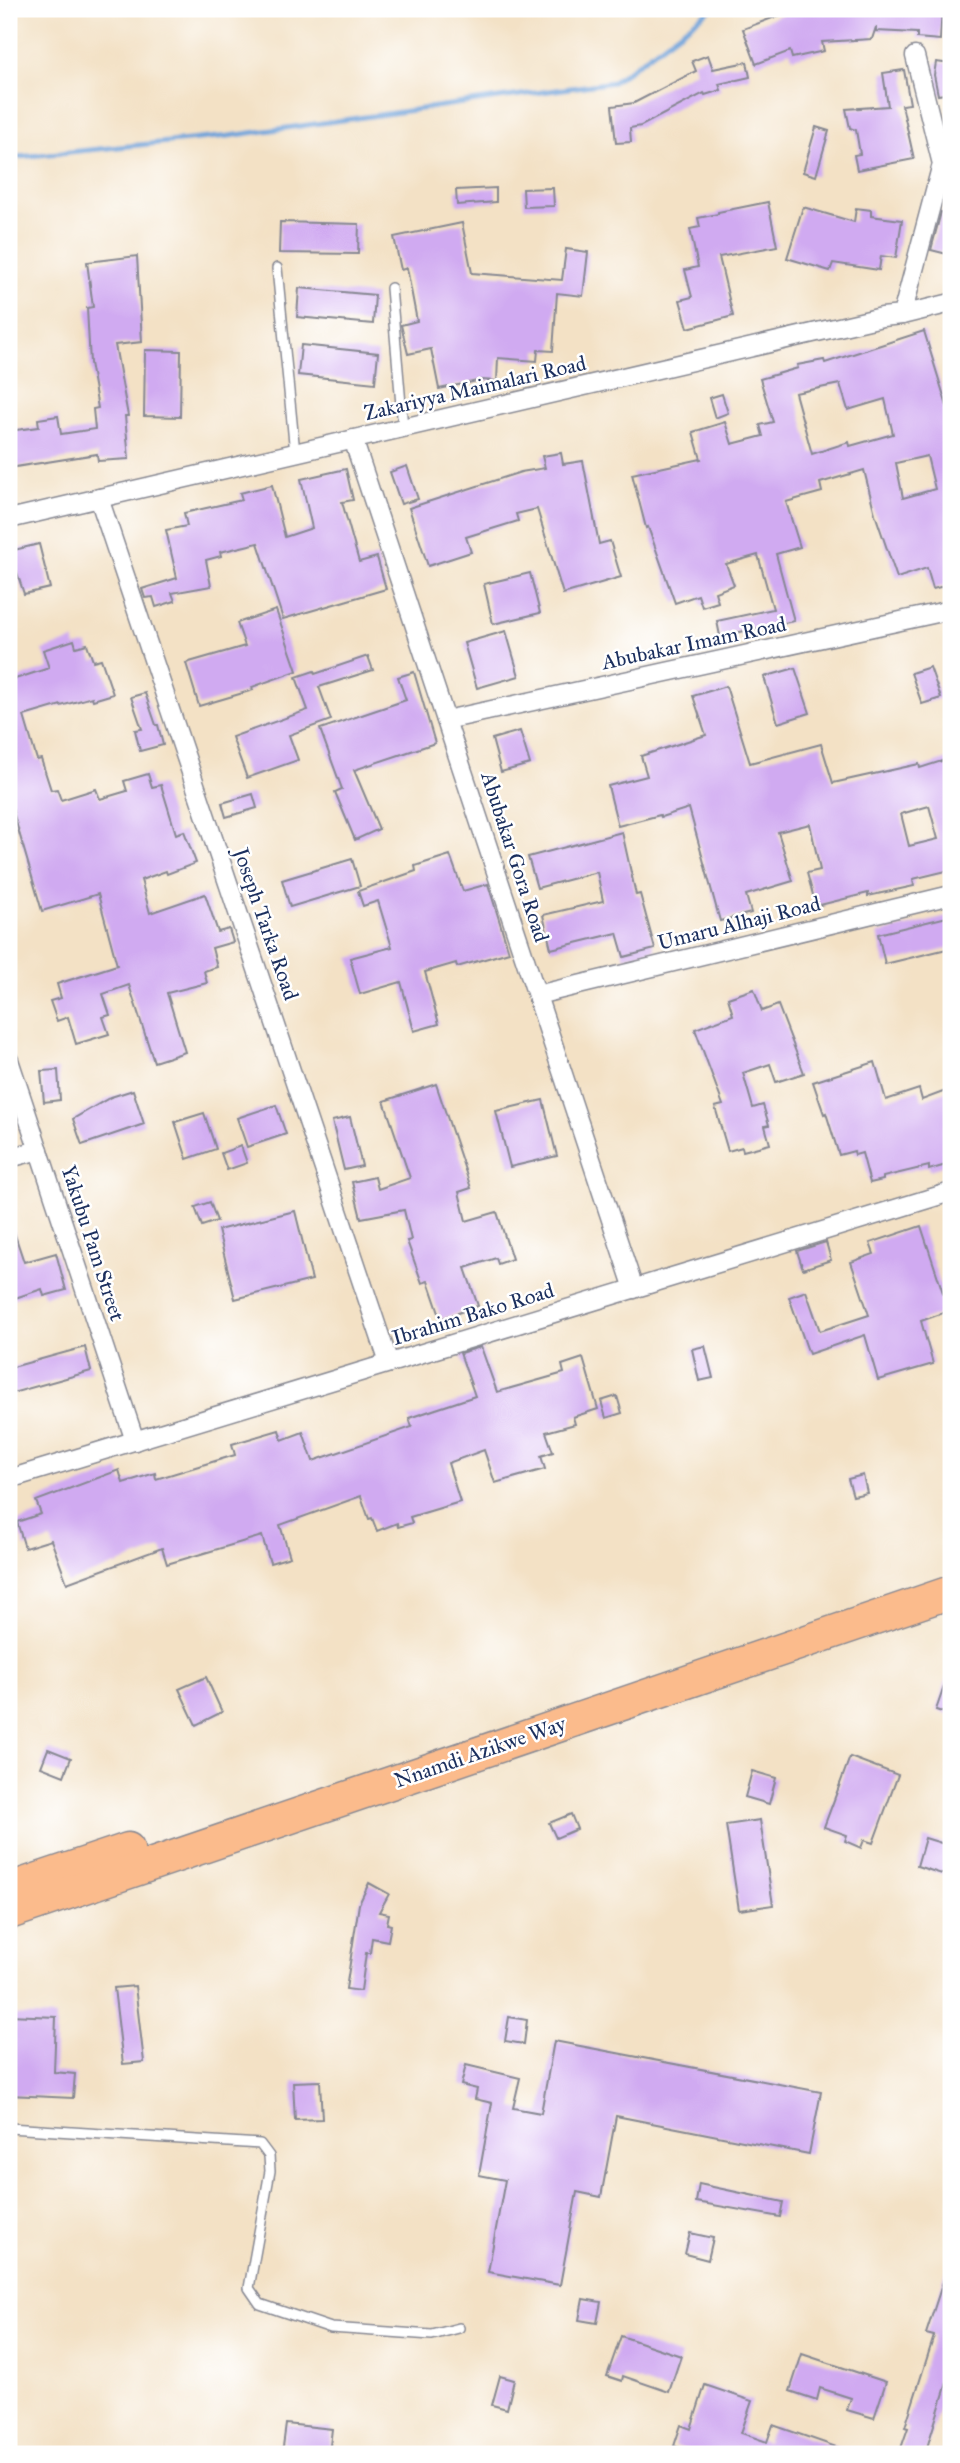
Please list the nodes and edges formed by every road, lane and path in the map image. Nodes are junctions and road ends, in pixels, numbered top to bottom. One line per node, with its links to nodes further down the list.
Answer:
1 (915, 56): 5 (street)
2 (277, 268): 8 (lane)
3 (391, 288): 6 (lane)
4 (951, 303): 5 (street, Zakariyya Maimalari Road)
5 (902, 315): 6 (street, Zakariyya Maimalari Road)
6 (403, 428): 7 (street, Zakariyya Maimalari Road)
7 (353, 439): 8 (street, Zakariyya Maimalari Road); 12 (street, Abubakar Gora Road)
8 (295, 453): 9 (street, Zakariyya Maimalari Road)
9 (99, 498): 10 (street, Zakariyya Maimalari Road); 20 (street, Joseph Tarka Road)
10 (9, 519)
11 (951, 610): 12 (street, Abubakar Imam Road)
12 (446, 720): 14 (street, Abubakar Gora Road)
13 (951, 895): 14 (street, Umaru Alhaji Road)
14 (537, 995): 19 (street, Abubakar Gora Road)
15 (9, 1060): 16 (street, Yakubu Pam Street)
16 (39, 1150): 17 (street); 21 (street, Yakubu Pam Street)
17 (9, 1158)
18 (951, 1192): 19 (street, Ibrahim Bako Road)
19 (634, 1289): 20 (street, Ibrahim Bako Road)
20 (389, 1363): 21 (street, Ibrahim Bako Road)
21 (135, 1441): 22 (street, Ibrahim Bako Road)
22 (9, 1479)
23 (951, 1570): 25 (highway, Nnamdi Azikwe Way)
24 (951, 1592): 25 (highway, Nnamdi Azikwe Way)
25 (9, 1906)
26 (9, 2128): 27 (lane)
27 (459, 2328)

